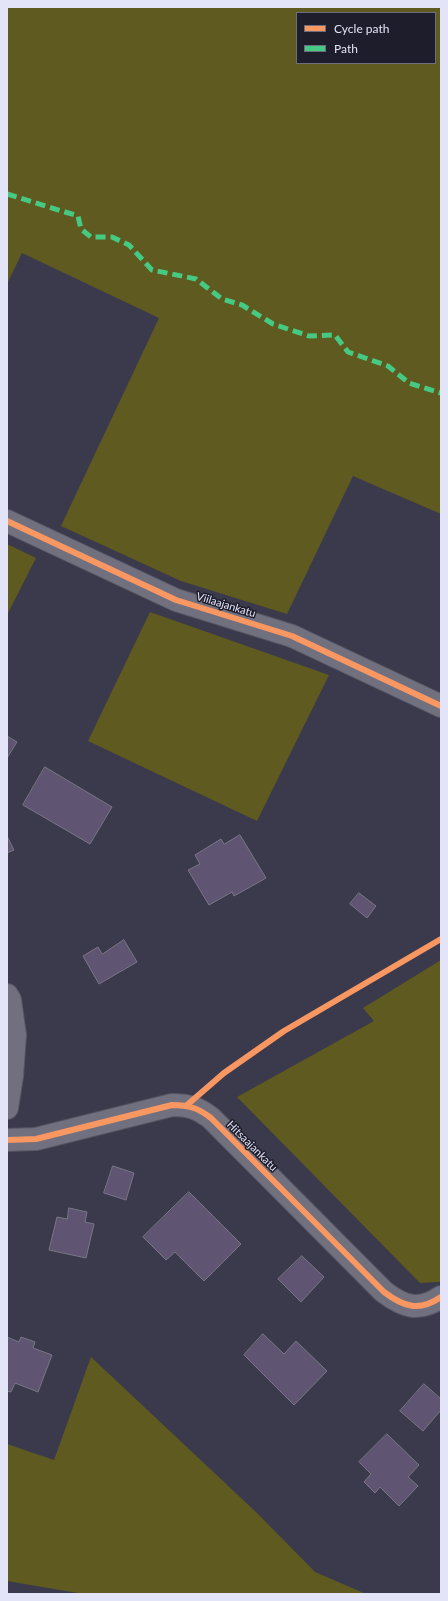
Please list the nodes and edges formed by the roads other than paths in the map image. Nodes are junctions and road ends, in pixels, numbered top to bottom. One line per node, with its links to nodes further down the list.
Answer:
1 (7, 521): 2 (street, Viilaajankatu)
2 (441, 706)
3 (7, 995): 4 (street)
4 (7, 1108)
5 (7, 1140): 6 (street, Hitsaajankatu)
6 (441, 1297)

